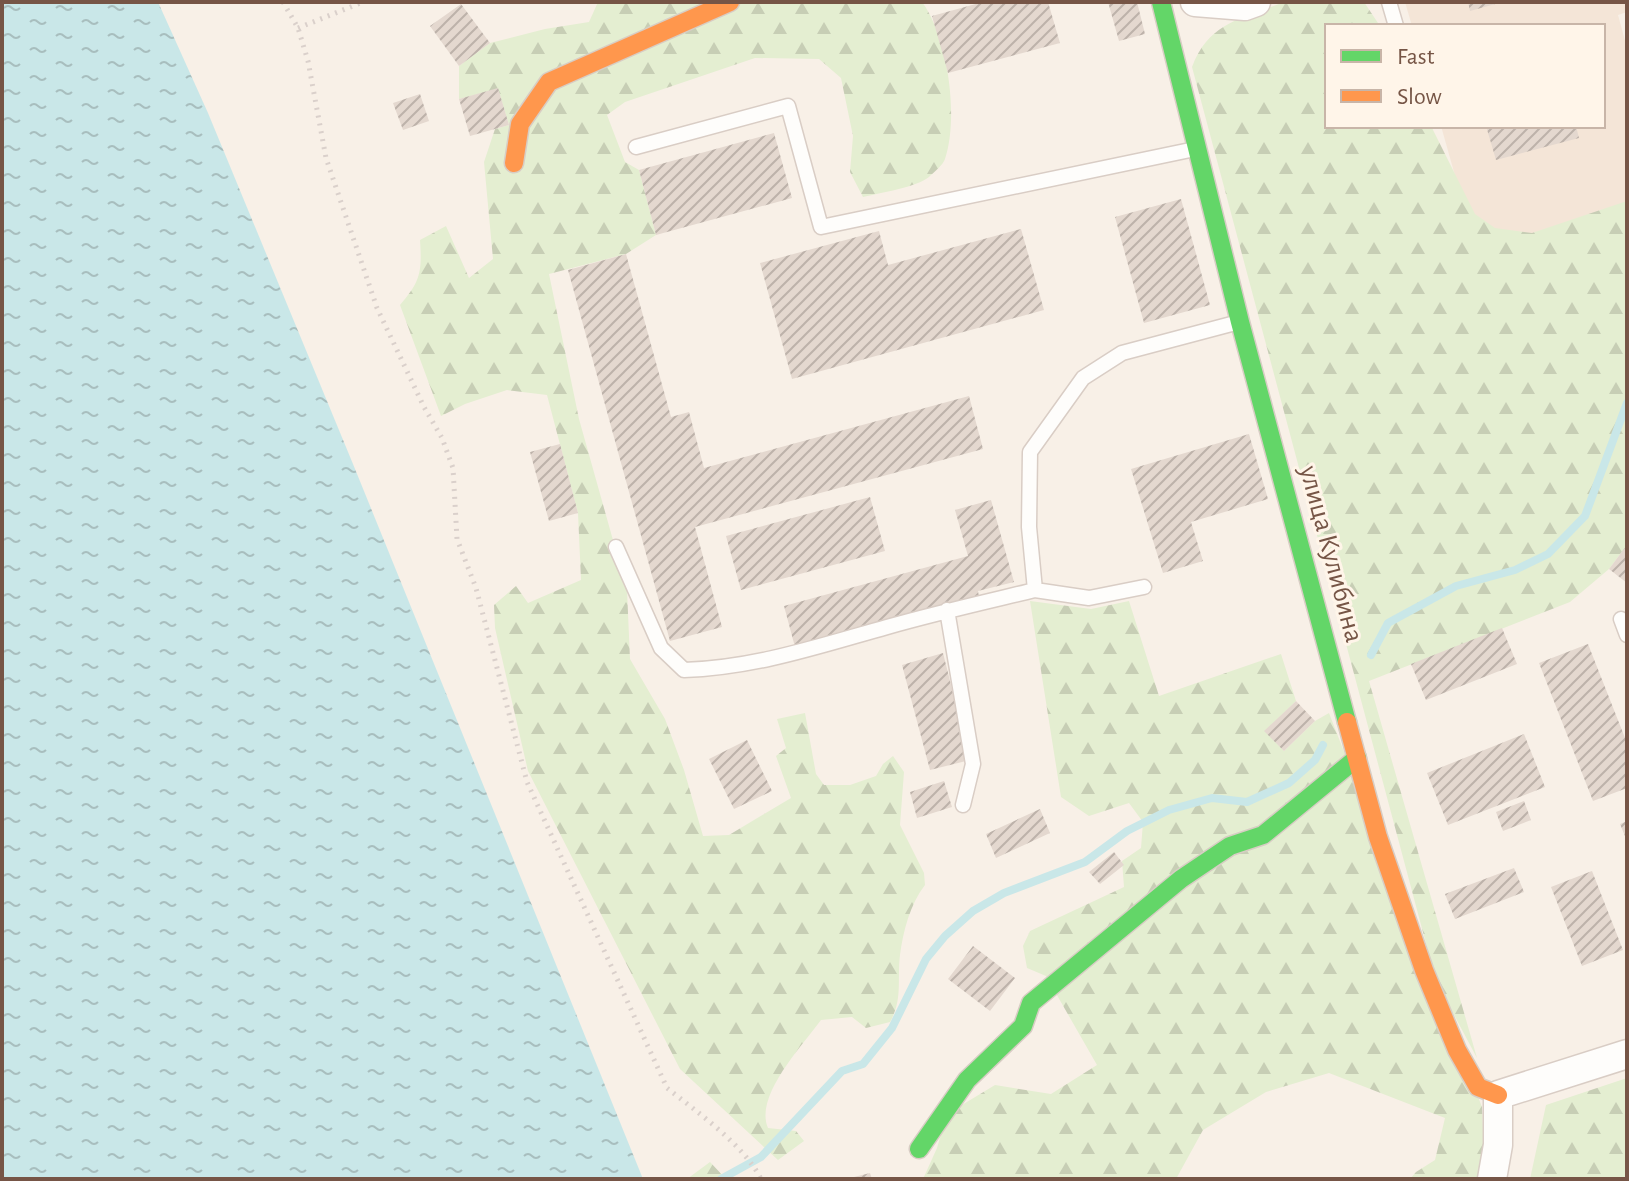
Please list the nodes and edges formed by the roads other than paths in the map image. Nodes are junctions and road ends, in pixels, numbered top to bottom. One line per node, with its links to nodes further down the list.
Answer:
1 (730, 2): 9 (street)
2 (1161, 2): 8 (street, улица Кулибина)
3 (1195, 2): 4 (street)
4 (1256, 2)
5 (1389, 2): 6 (lane)
6 (1395, 24)
7 (636, 147): 8 (lane)
8 (1199, 149): 10 (street, улица Кулибина)
9 (514, 163)
10 (1240, 322): 13 (lane); 17 (street, улица Кулибина)
11 (616, 547): 14 (lane)
12 (1144, 587): 13 (lane)
13 (1035, 590): 14 (lane)
14 (947, 610): 18 (lane)
15 (1621, 619): 16 (lane)
16 (1627, 635)
17 (1357, 758): 20 (street, улица Кулибина); 21 (street)
18 (963, 805)
19 (1627, 1054): 20 (street)
20 (1498, 1095): 22 (street)
21 (919, 1149)
22 (1492, 1179)

